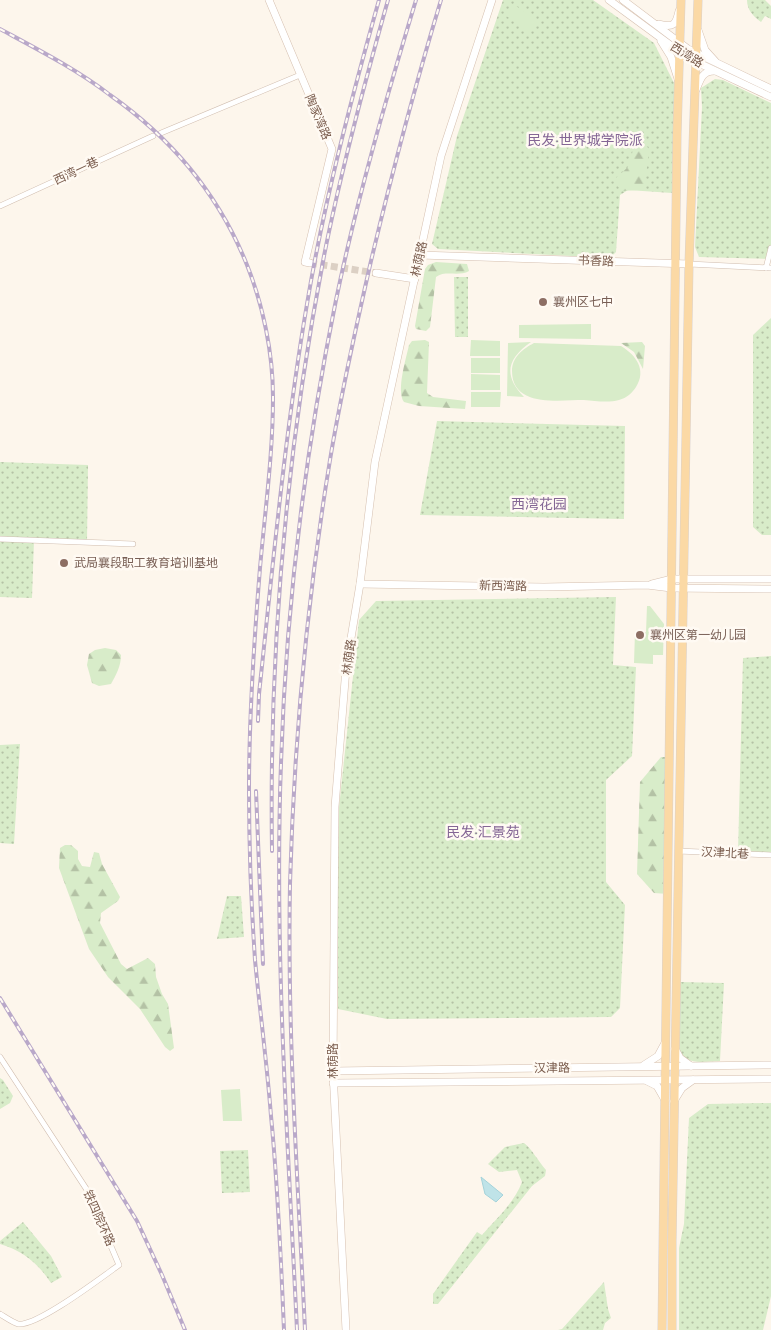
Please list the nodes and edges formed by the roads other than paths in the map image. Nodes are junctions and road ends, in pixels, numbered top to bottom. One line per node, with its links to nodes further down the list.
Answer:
1 (269, 0): 15 (street, 陶家湾路)
2 (492, 0): 24 (street, 林荫路)
3 (609, 0): 9 (street, 西湾路)
4 (623, 0): 7 (street, 西湾路)
5 (698, 0): 8 (main road)
6 (681, 1): 7 (street); 10 (main road)
7 (648, 19): 10 (street, 西湾路)
8 (697, 27): 12 (main road); 14 (street)
9 (652, 32): 11 (street, 西湾路); 16 (street)
10 (679, 42): 11 (main road); 12 (street, 西湾路)
11 (679, 51): 13 (street, 西湾路); 16 (main road)
12 (696, 54): 13 (main road); 14 (street, 西湾路)
13 (696, 62): 14 (street, 西湾路); 18 (main road)
14 (717, 68): 17 (street, 西湾路); 18 (street); 19 (street, 西湾路)
15 (300, 75): 20 (street); 25 (street, 陶家湾路)
16 (678, 81): 26 (main road)
17 (771, 89)
18 (695, 92): 27 (main road)
19 (771, 97)
20 (161, 133)
21 (153, 136): 22 (street, 西湾一巷)
22 (0, 206)
23 (771, 248): 28 (street)
24 (420, 255): 26 (street, 书香路); 30 (street, 林荫路)
25 (310, 263)
26 (676, 264): 27 (street, 书香路); 33 (main road)
27 (689, 264): 28 (street, 书香路); 34 (main road)
28 (769, 268)
29 (376, 272): 30 (street)
30 (415, 279): 36 (street, 林荫路)
31 (0, 539): 32 (street)
32 (133, 544)
33 (672, 579): 34 (street, 新西湾路); 37 (street, 新西湾路); 38 (main road)
34 (683, 579): 35 (street, 新西湾路); 39 (main road)
35 (771, 579)
36 (360, 584): 37 (street, 新西湾路); 51 (street, 林荫路)
37 (647, 585): 38 (street, 新西湾路)
38 (671, 588): 39 (street, 新西湾路); 43 (main road)
39 (683, 589): 40 (street, 新西湾路); 41 (main road)
40 (771, 589)
41 (678, 851): 42 (street, 汉津北巷); 44 (main road)
42 (771, 855)
43 (666, 1043): 47 (street); 48 (main road)
44 (675, 1049): 49 (main road); 50 (street)
45 (0, 1057): 60 (street, 铁四院环路)
46 (771, 1065): 50 (street, 汉津路)
47 (642, 1066): 48 (street, 汉津路); 51 (street, 汉津路)
48 (665, 1066): 49 (street, 汉津路); 55 (main road)
49 (674, 1066): 50 (street, 汉津路); 56 (main road)
50 (691, 1066)
51 (333, 1071): 57 (street, 林荫路)
52 (694, 1079): 53 (street, 汉津路); 56 (street, 汉津路); 59 (street)
53 (771, 1079)
54 (644, 1080): 55 (street, 汉津路); 57 (street, 汉津路); 58 (street)
55 (665, 1080): 56 (street, 汉津路); 58 (main road)
56 (674, 1080): 59 (main road)
57 (333, 1083): 61 (street, 林荫路)
58 (665, 1100): 62 (main road)
59 (674, 1101): 63 (main road)
60 (0, 1314)
61 (346, 1330)
62 (662, 1330)
63 (672, 1330)

